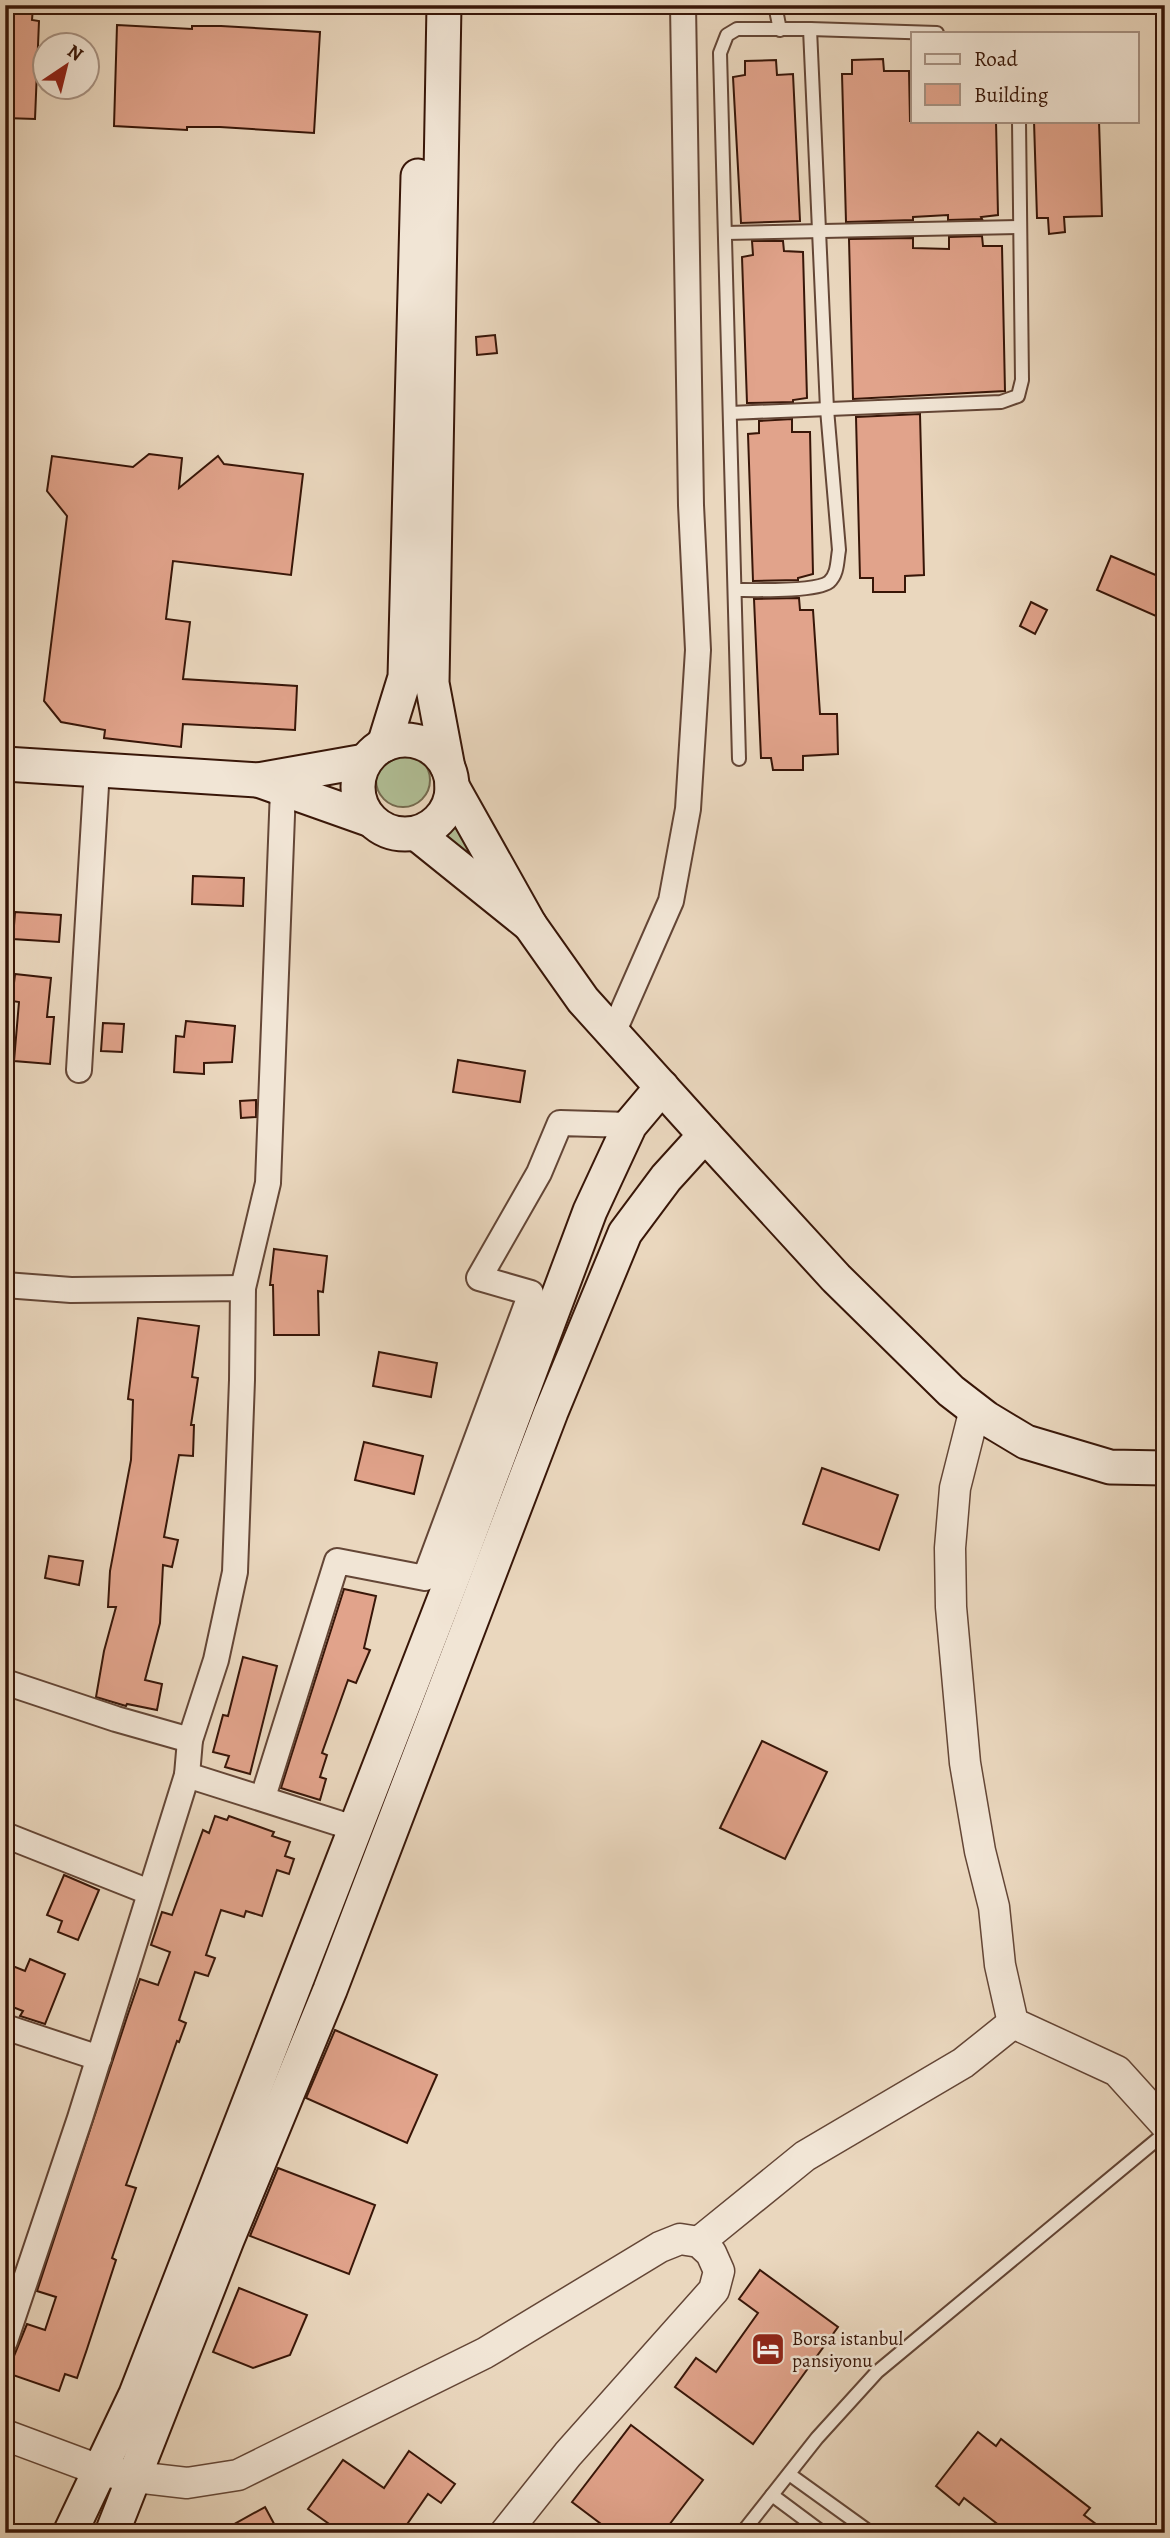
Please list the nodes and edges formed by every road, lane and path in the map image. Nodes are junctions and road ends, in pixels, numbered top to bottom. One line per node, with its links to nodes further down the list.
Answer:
1 (421, 5): 15 (main road)
2 (444, 5): 19 (main road)
3 (683, 5): 24 (street)
4 (775, 5): 6 (lane)
5 (810, 29): 6 (lane); 7 (lane); 10 (lane)
6 (780, 30): 11 (lane)
7 (911, 32)
8 (1019, 122): 9 (lane)
9 (1019, 227): 10 (lane); 12 (lane)
10 (819, 231): 11 (lane); 12 (lane)
11 (725, 233): 13 (lane)
12 (827, 409): 13 (lane); 14 (lane)
13 (730, 413): 14 (lane)
14 (735, 590): 16 (lane)
15 (374, 753): 19 (main road); 20 (main road); 21 (main road)
16 (739, 758)
17 (5, 764): 18 (main road)
18 (97, 769): 20 (main road); 25 (street)
19 (450, 777): 22 (main road); 23 (main road)
20 (270, 785): 21 (main road); 30 (street)
21 (371, 820): 22 (main road)
22 (417, 834): 23 (main road)
23 (530, 925): 24 (main road)
24 (613, 1033): 26 (main road)
25 (79, 1070)
26 (662, 1087): 27 (main road); 28 (main road)
27 (630, 1125): 36 (street); 37 (main road)
28 (705, 1135): 31 (main road); 50 (main road)
29 (5, 1285): 30 (street)
30 (243, 1288): 34 (street)
31 (975, 1409): 32 (main road); 40 (street)
32 (1165, 1468)
33 (5, 1682): 34 (street)
34 (190, 1740): 35 (street)
35 (187, 1775): 36 (street); 39 (street)
36 (263, 1797): 37 (street)
37 (357, 1829): 48 (main road)
38 (5, 1835): 39 (street)
39 (149, 1892): 42 (street)
40 (1013, 2023): 43 (street); 45 (street)
41 (5, 2027): 42 (street)
42 (99, 2058): 46 (street)
43 (1165, 2124)
44 (1165, 2133): 49 (lane)
45 (699, 2242): 50 (street); 54 (street)
46 (5, 2341)
47 (5, 2435): 48 (street)
48 (99, 2470): 50 (street); 52 (main road)
49 (789, 2474): 51 (lane); 57 (lane)
50 (135, 2477): 53 (main road)
51 (772, 2495): 55 (lane); 56 (lane)
52 (69, 2533)
53 (112, 2533)
54 (505, 2533)
55 (742, 2533)
56 (824, 2533)
57 (871, 2533)

